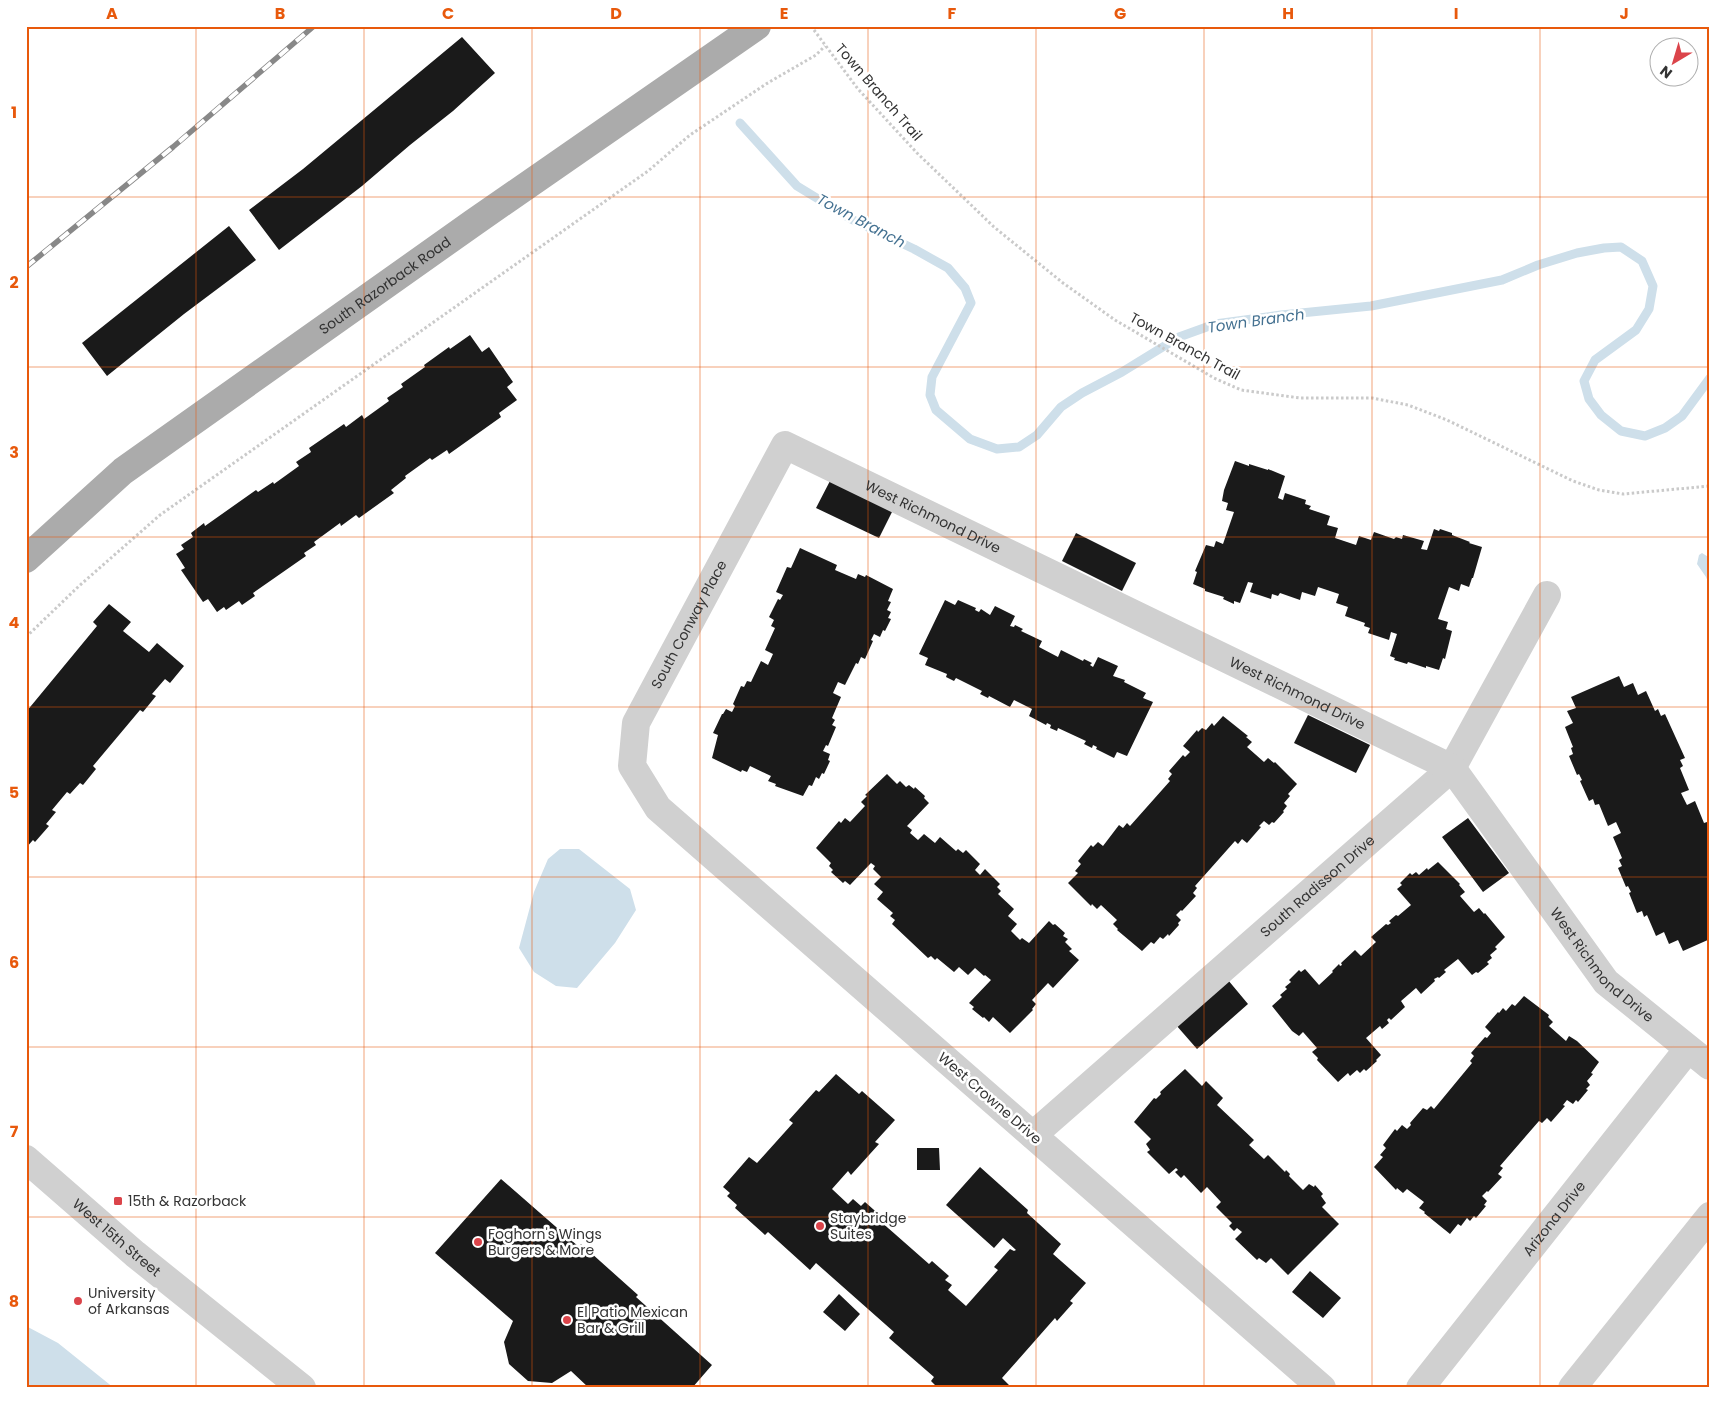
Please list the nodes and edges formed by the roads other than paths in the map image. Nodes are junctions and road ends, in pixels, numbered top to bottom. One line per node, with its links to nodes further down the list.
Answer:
1 (756, 26): 3 (main road, South Razorback Road)
2 (785, 445): 5 (street, West Richmond Drive); 6 (street, South Conway Place)
3 (26, 559)
4 (1547, 595): 5 (street, South Radisson Drive)
5 (1452, 768): 7 (street, West Richmond Drive); 9 (street, South Radisson Drive)
6 (658, 808): 9 (street, West Crowne Drive)
7 (1688, 1049): 8 (street, West Richmond Drive); 14 (street, Arizona Drive)
8 (1710, 1066)
9 (1033, 1135): 13 (street, West Crowne Drive)
10 (26, 1159): 12 (street, West 15th Street)
11 (1710, 1216): 15 (street)
12 (302, 1388)
13 (1322, 1388)
14 (1420, 1388)
15 (1572, 1388)

